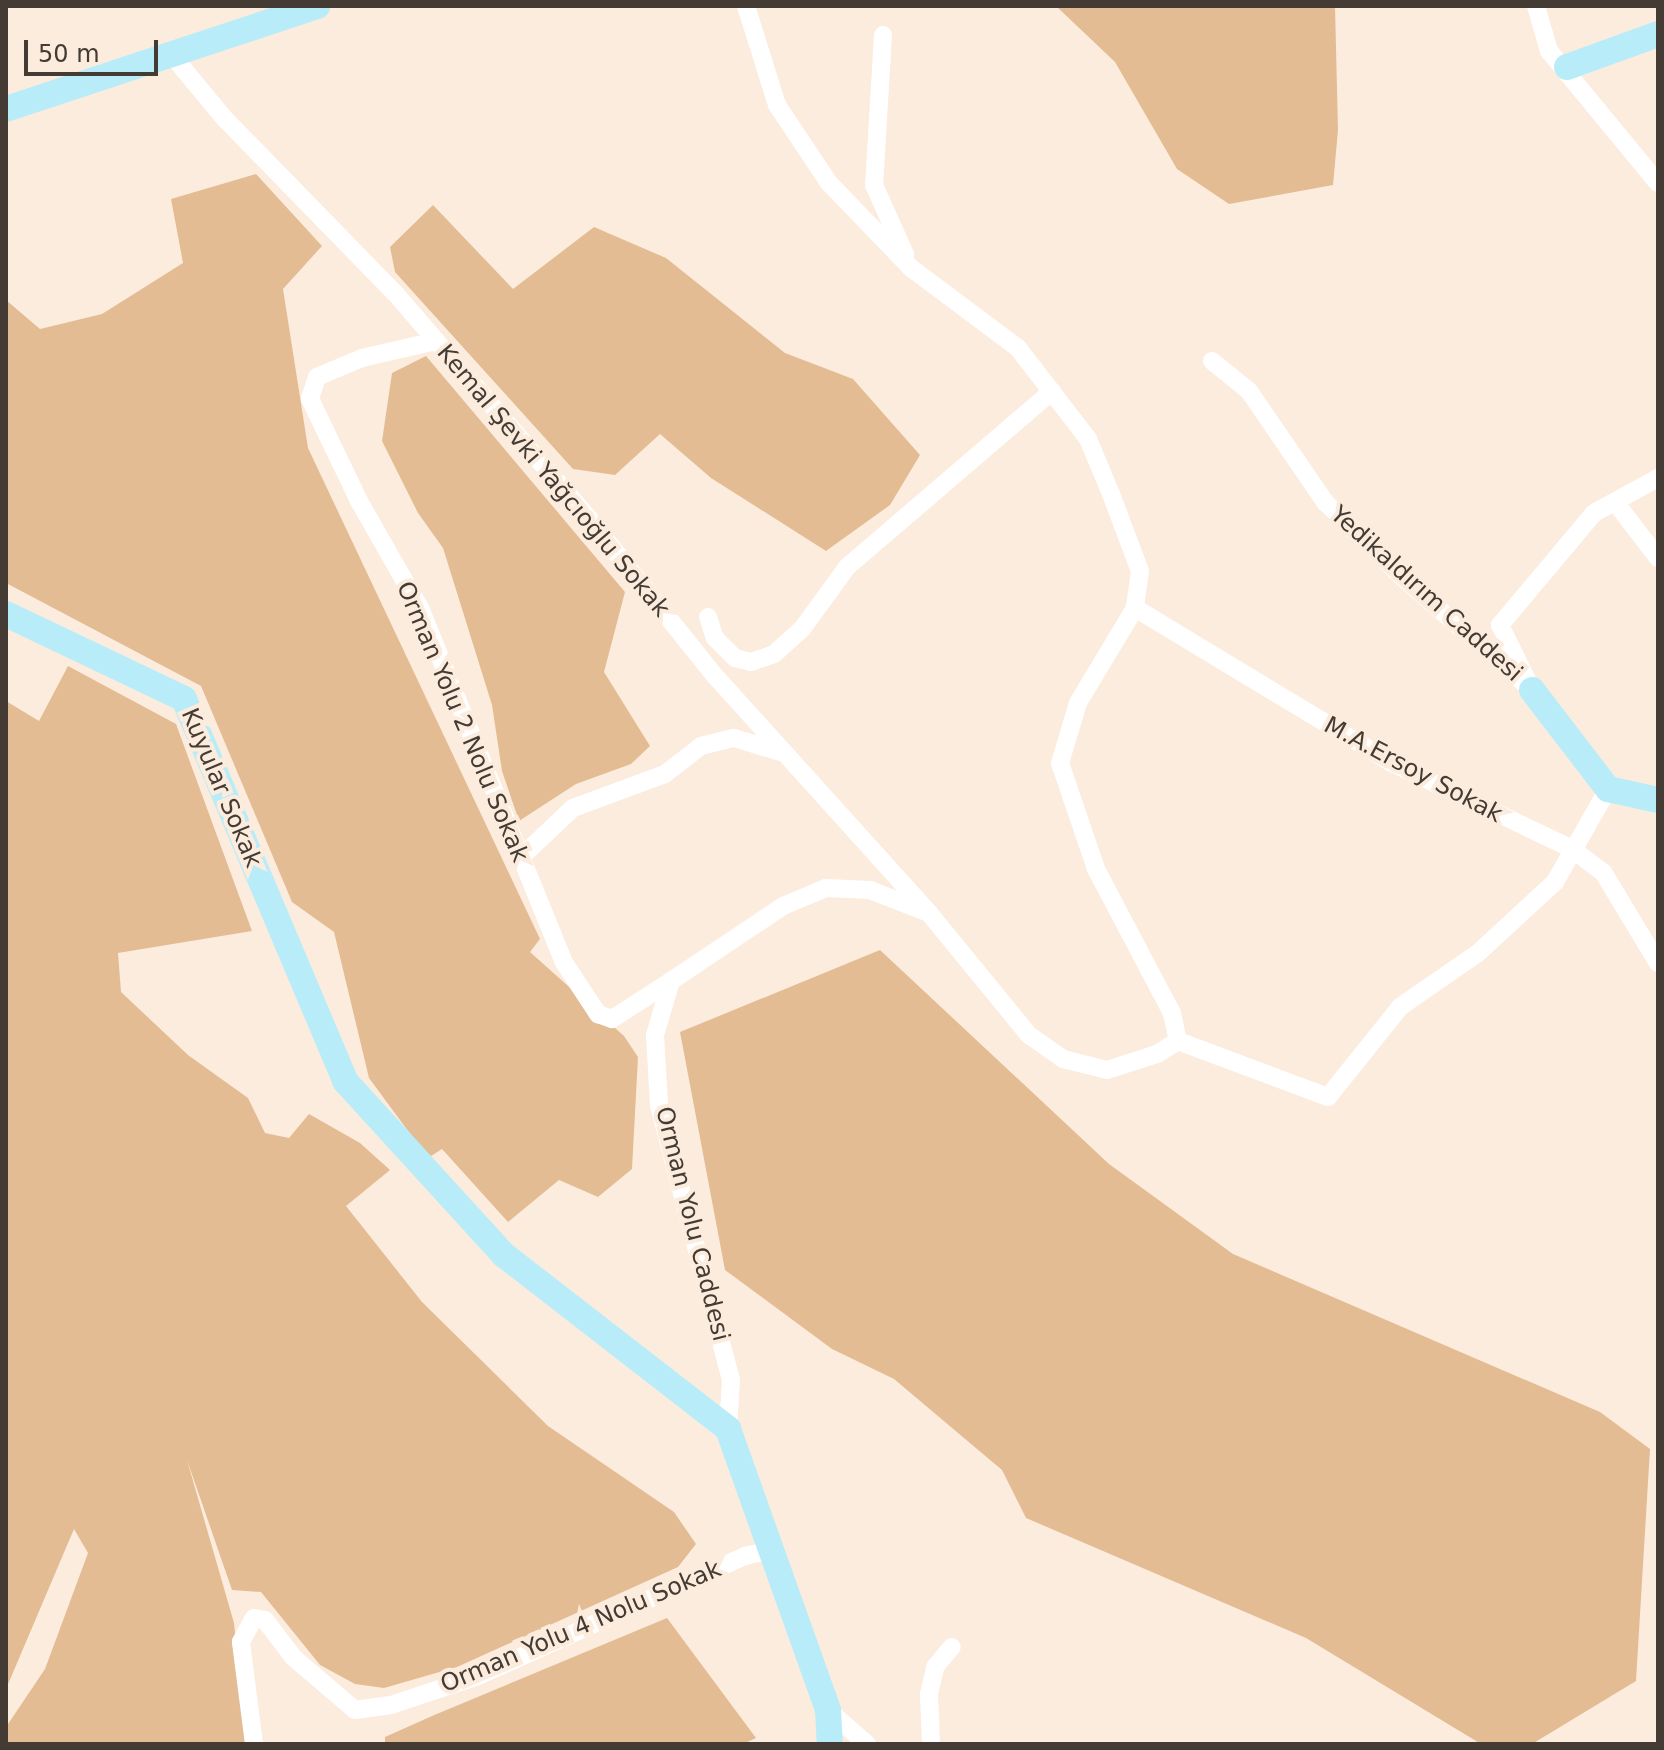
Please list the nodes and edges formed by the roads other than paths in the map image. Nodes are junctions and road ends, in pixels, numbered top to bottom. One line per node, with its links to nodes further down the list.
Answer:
1 (317, 6): 6 (street)
2 (746, 6): 10 (street)
3 (1536, 6): 7 (street)
4 (1658, 34): 7 (street)
5 (883, 35): 10 (street)
6 (171, 54): 8 (street); 11 (street, Kemal Şevki Yağcıoğlu Sokak)
7 (1567, 67): 9 (street)
8 (6, 109)
9 (1658, 183)
10 (911, 268): 13 (street)
11 (436, 341): 21 (street, Kemal Şevki Yağcıoğlu Sokak); 25 (street, Orman Yolu 2 Nolu Sokak)
12 (1212, 361): 20 (street, Yedikaldırım Caddesi)
13 (1052, 391): 17 (street); 19 (street)
14 (1658, 478): 15 (street)
15 (1615, 502): 16 (street); 20 (street)
16 (1658, 558)
17 (1135, 608): 24 (street, M.A.Ersoy Sokak); 29 (street)
18 (6, 614): 30 (street, Kuyular Sokak)
19 (708, 617)
20 (1532, 690): 22 (street, Yedikaldırım Caddesi)
21 (791, 756): 25 (street); 26 (street, Kemal Şevki Yağcıoğlu Sokak)
22 (1608, 789): 23 (street); 24 (street)
23 (1658, 800)
24 (1572, 849): 27 (street, M.A.Ersoy Sokak); 29 (street)
25 (519, 859): 28 (street, Orman Yolu 2 Nolu Sokak)
26 (929, 913): 28 (street); 29 (street)
27 (1658, 963)
28 (671, 981): 30 (street, Orman Yolu Caddesi)
29 (1178, 1041)
30 (728, 1429): 31 (street)
31 (771, 1550): 33 (street); 34 (street, Orman Yolu 4 Nolu Sokak)
32 (952, 1647): 37 (street)
33 (828, 1710): 35 (street); 36 (street)
34 (254, 1744)
35 (830, 1744)
36 (867, 1744)
37 (931, 1744)

